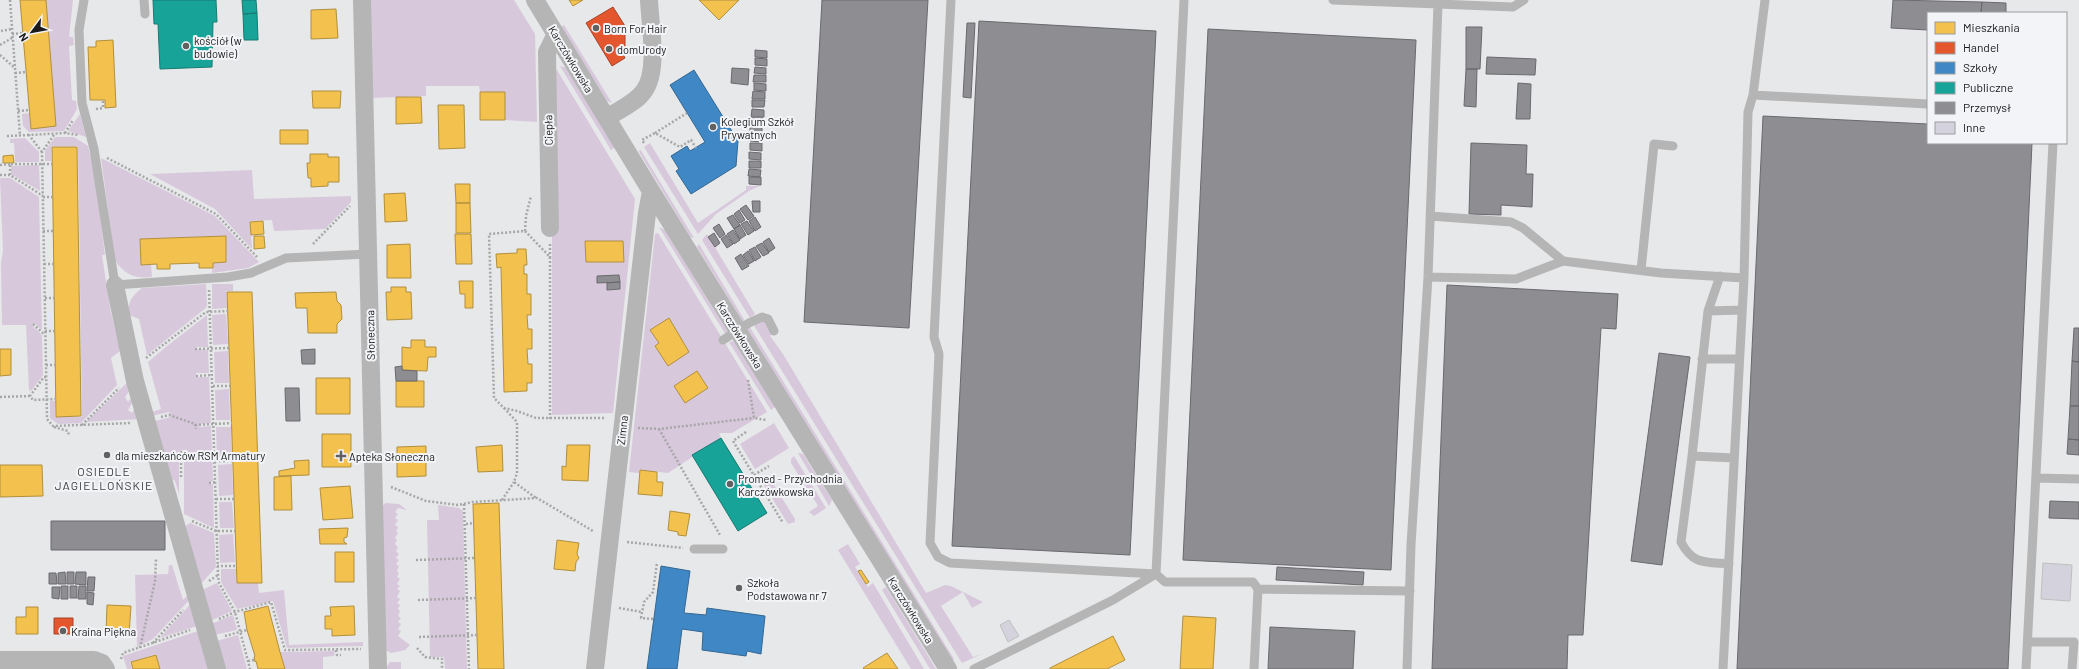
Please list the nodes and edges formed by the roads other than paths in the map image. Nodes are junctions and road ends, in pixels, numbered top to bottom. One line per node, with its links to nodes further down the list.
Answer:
1 (84, 0): 28 (lane)
2 (144, 0): 12 (lane)
3 (362, 0): 22 (street, Słoneczna)
4 (535, 0): 13 (street, Karczówkowska)
5 (649, 0): 16 (street)
6 (950, 0): 42 (lane)
7 (1184, 0): 42 (lane)
8 (1333, 0): 11 (lane)
9 (1524, 0): 11 (lane)
10 (1765, 0): 14 (lane)
11 (1438, 4): 20 (lane)
12 (145, 14)
13 (556, 34): 16 (street, Karczówkowska); 21 (street, Ciepła)
14 (1753, 95): 15 (lane); 27 (lane)
15 (1927, 104)
16 (607, 118): 19 (street, Karczówkowska)
17 (2054, 144): 37 (lane)
18 (1674, 146): 24 (lane)
19 (651, 191): 32 (street, Karczówkowska); 50 (street, Zimna)
20 (1430, 216): 23 (lane); 26 (lane)
21 (550, 228)
22 (368, 254): 28 (lane); 49 (street, Słoneczna)
23 (1563, 261): 24 (lane); 26 (lane)
24 (1641, 270): 25 (lane)
25 (1720, 276): 27 (lane); 30 (lane)
26 (1428, 277): 44 (lane)
27 (1744, 278): 29 (lane)
28 (115, 284): 48 (street)
29 (1742, 310): 30 (lane); 34 (lane)
30 (1708, 311): 33 (lane)
31 (774, 331): 32 (lane)
32 (731, 336): 51 (street, Karczówkowska)
33 (1702, 359): 34 (lane); 35 (lane)
34 (1740, 359): 36 (lane)
35 (1692, 456): 36 (lane); 41 (lane)
36 (1734, 458): 41 (lane)
37 (2036, 478): 38 (lane); 45 (lane)
38 (2079, 479)
39 (694, 549): 40 (lane)
40 (723, 549)
41 (1729, 564): 55 (lane)
42 (1156, 574): 43 (lane); 52 (lane)
43 (1258, 589): 44 (lane); 53 (lane)
44 (1410, 591): 54 (lane)
45 (2028, 642): 56 (lane); 57 (lane)
46 (0, 660): 47 (street)
47 (106, 669)
48 (217, 669)
49 (378, 669)
50 (595, 669)
51 (948, 669)
52 (974, 669)
53 (1254, 669)
54 (1407, 669)
55 (1723, 669)
56 (2026, 669)
57 (2072, 669)

